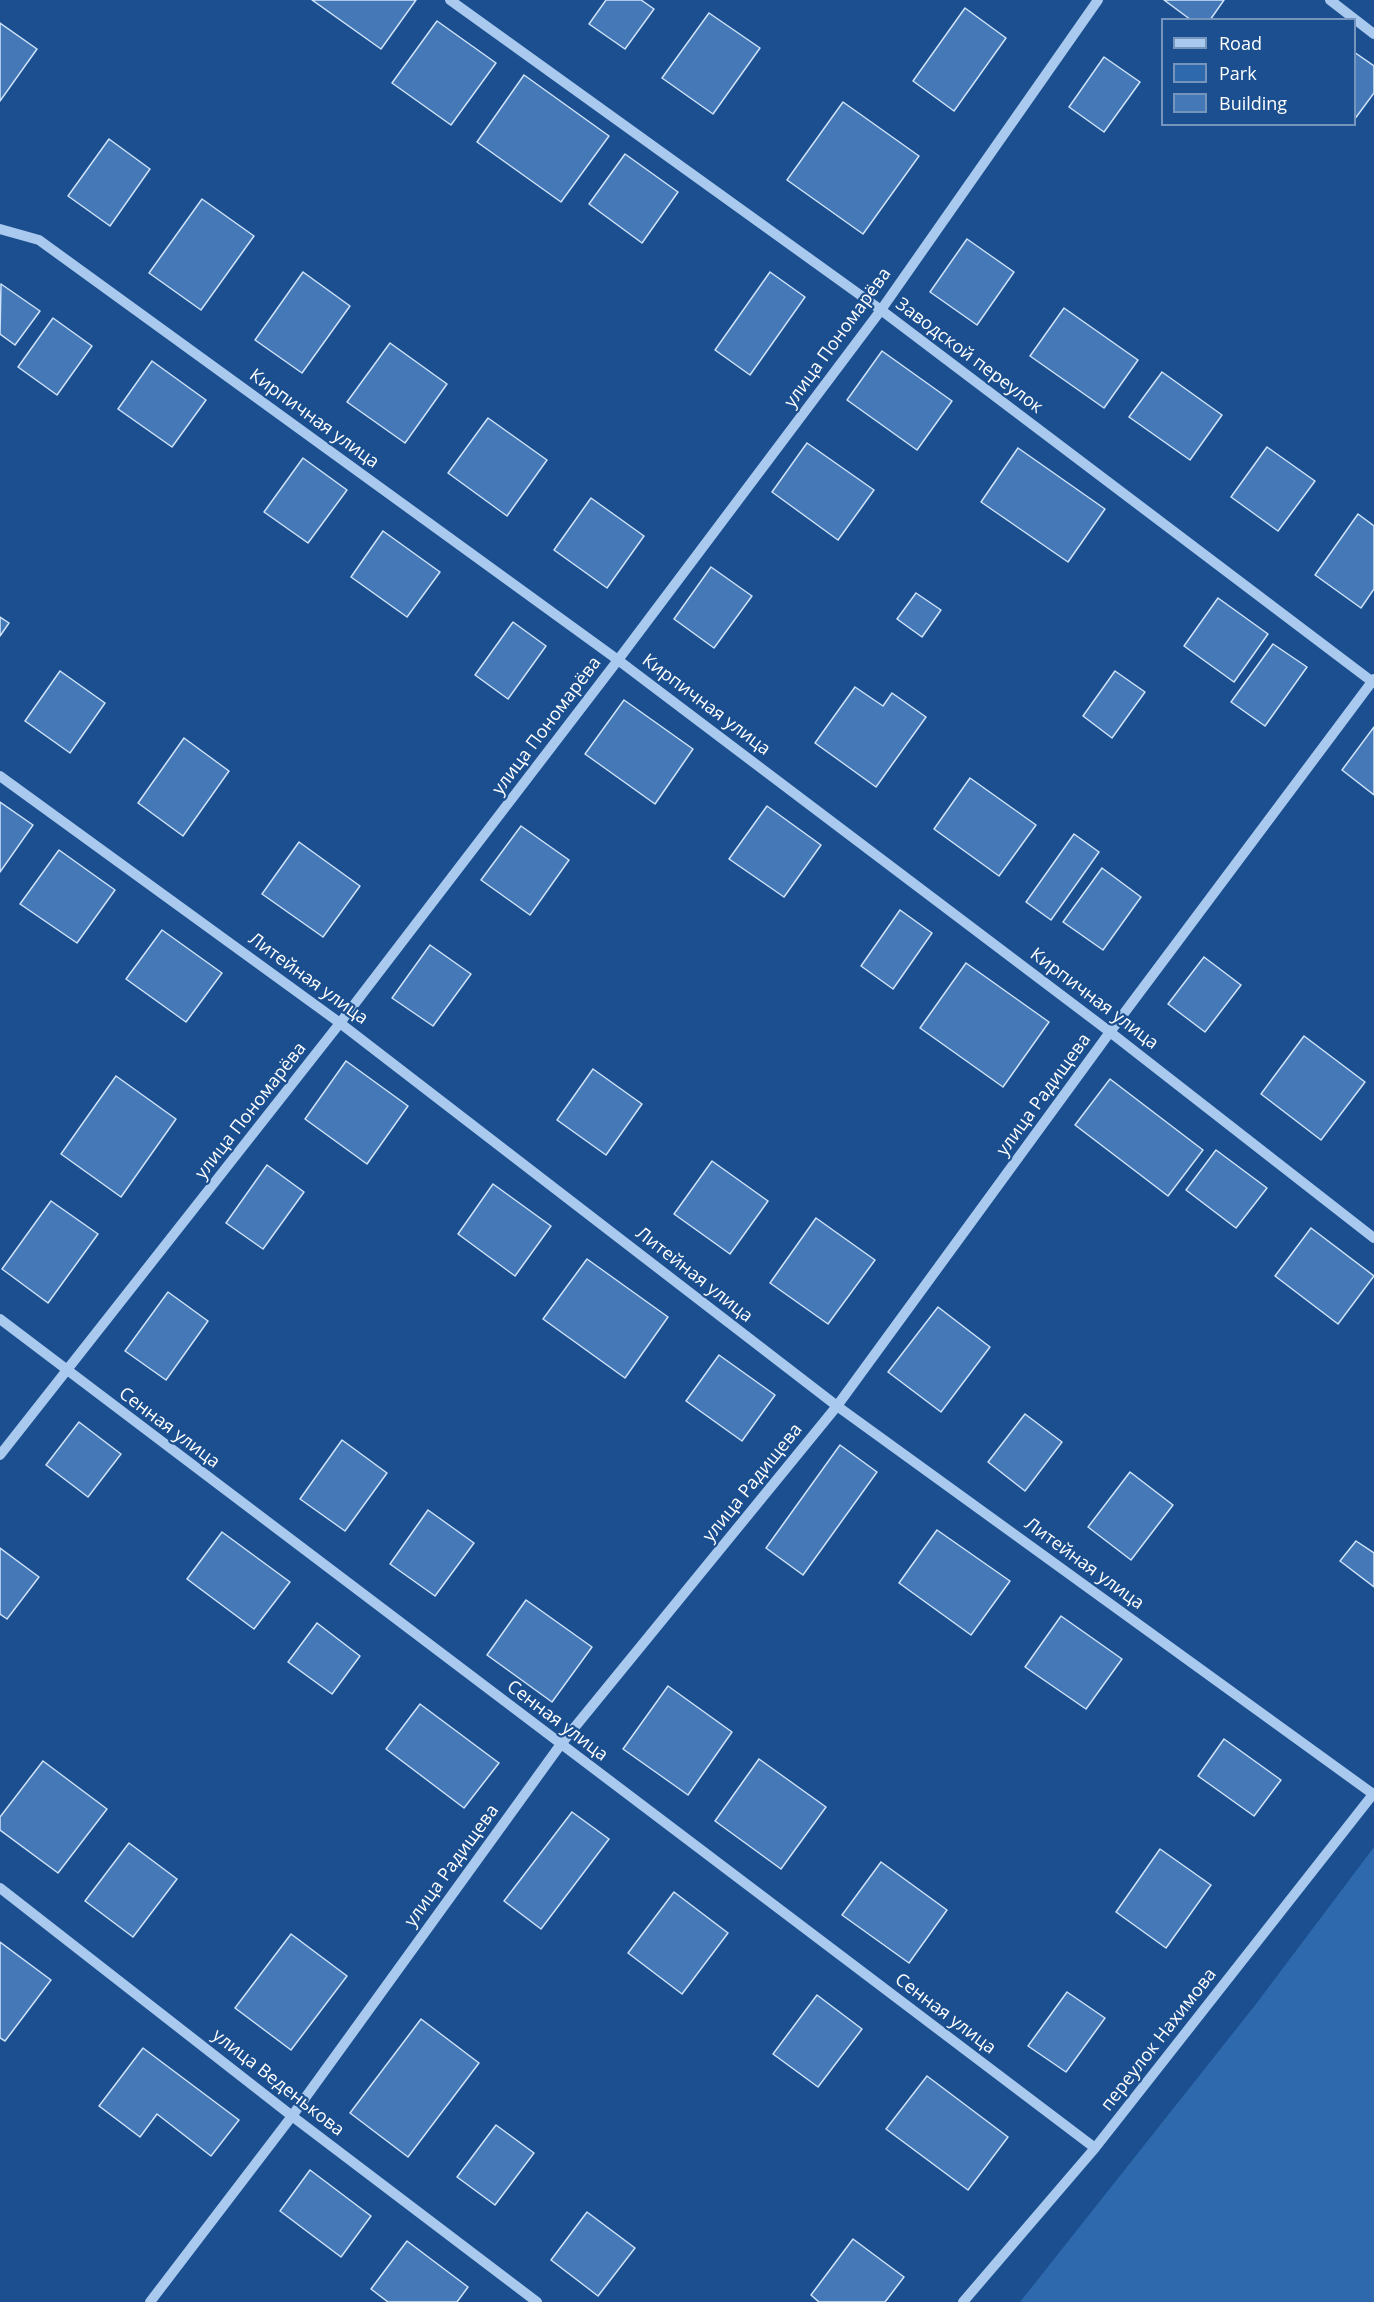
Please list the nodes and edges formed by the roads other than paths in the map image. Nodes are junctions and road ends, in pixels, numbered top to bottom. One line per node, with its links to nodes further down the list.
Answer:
1 (450, 0): 8 (street, Заводской переулок)
2 (1098, 0): 8 (street, улица Пономарёва)
3 (1330, 0): 4 (street)
4 (1353, 18)
5 (1356, 20): 6 (street)
6 (1374, 34)
7 (0, 229): 9 (street, Кирпичная улица)
8 (881, 310): 9 (street, улица Пономарёва); 10 (street, Заводской переулок)
9 (618, 660): 12 (street, улица Пономарёва); 13 (street, Кирпичная улица)
10 (1374, 681): 13 (street, улица Радищева)
11 (0, 776): 12 (street, Литейная улица)
12 (340, 1023): 16 (street, улица Пономарёва); 17 (street, Литейная улица)
13 (1110, 1032): 14 (street, Кирпичная улица); 17 (street, улица Радищева)
14 (1374, 1238)
15 (0, 1319): 16 (street, Сенная улица)
16 (68, 1372): 18 (street, улица Пономарёва); 19 (street, Сенная улица)
17 (837, 1406): 19 (street, улица Радищева); 20 (street, Литейная улица)
18 (0, 1455)
19 (561, 1744): 22 (street, улица Радищева); 23 (street, Сенная улица)
20 (1374, 1793): 23 (street, переулок Нахимова)
21 (0, 1888): 22 (street, улица Веденькова)
22 (292, 2116): 24 (street, улица Радищева); 25 (street, улица Веденькова)
23 (1095, 2148): 26 (street, переулок Нахимова)
24 (150, 2302)
25 (537, 2302)
26 (963, 2302)

